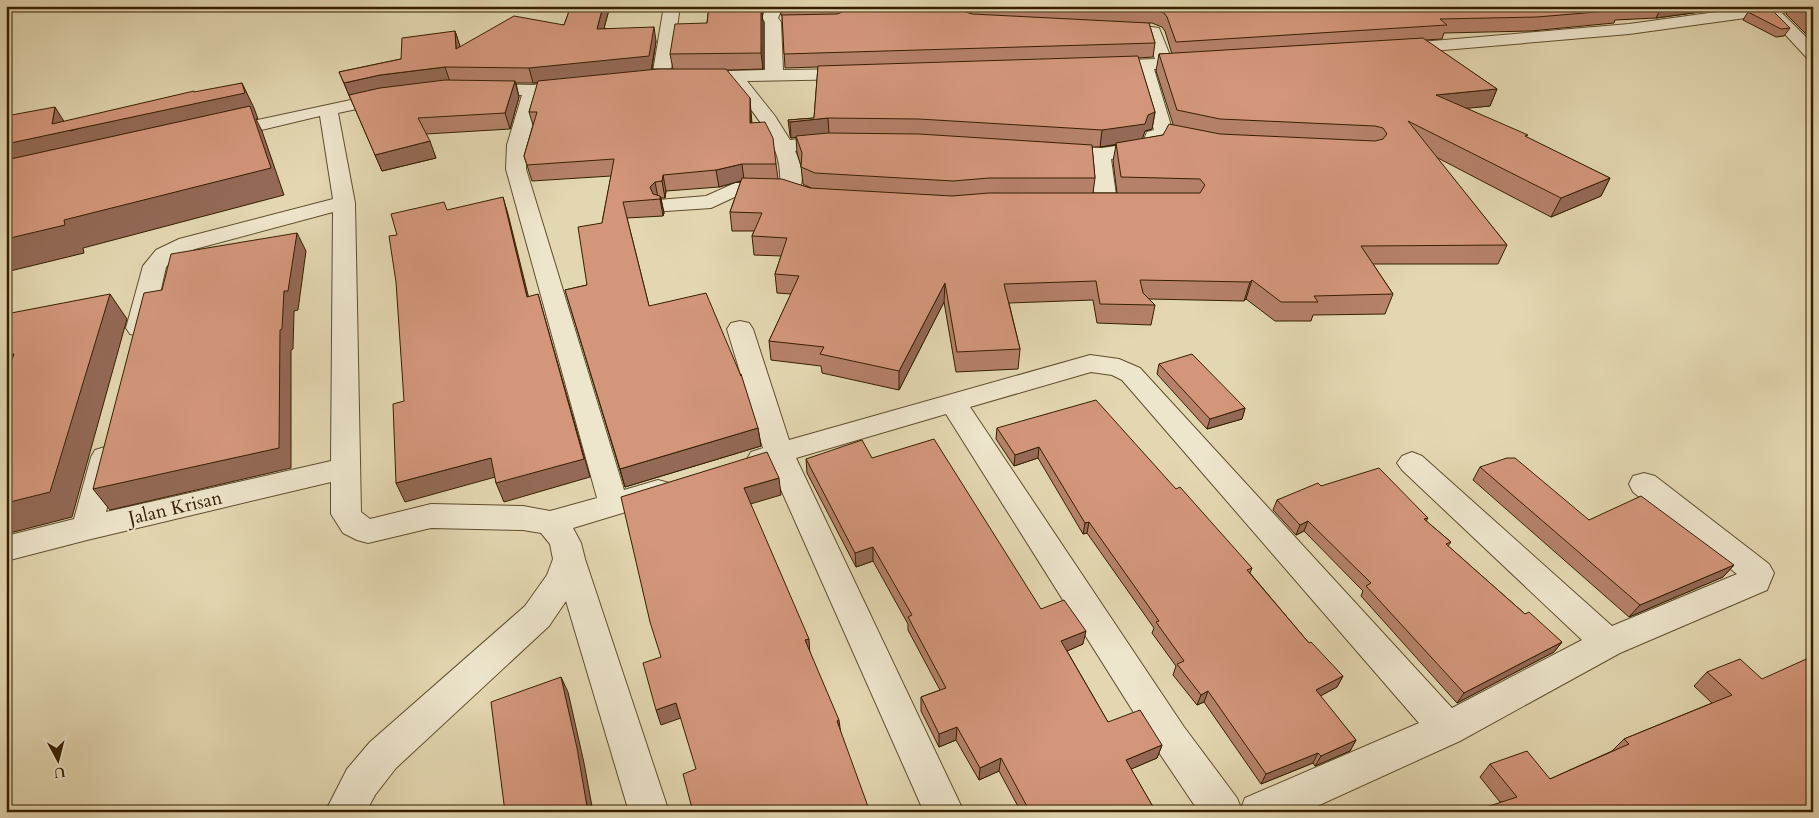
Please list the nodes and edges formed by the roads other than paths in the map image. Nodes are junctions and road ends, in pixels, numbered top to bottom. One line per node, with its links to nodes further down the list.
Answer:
1 (672, 6): 16 (street)
2 (961, 6): 7 (street)
3 (1796, 6): 4 (street)
4 (1771, 10): 9 (street); 10 (street)
5 (774, 14): 6 (street); 17 (street)
6 (791, 22)
7 (1003, 23)
8 (1095, 26): 12 (street)
9 (1384, 50)
10 (1813, 54)
11 (1215, 61): 12 (street)
12 (1165, 64): 13 (street)
13 (1144, 65): 14 (street); 25 (street)
14 (1084, 66)
15 (874, 73): 17 (street)
16 (661, 76): 18 (street); 19 (street)
17 (774, 76): 18 (street)
18 (734, 77): 29 (street)
19 (641, 79)
20 (592, 84): 22 (street)
21 (468, 89): 22 (street)
22 (533, 90): 45 (street)
23 (402, 95): 24 (street)
24 (328, 108): 26 (street); 32 (street)
25 (1164, 133): 28 (street); 31 (street)
26 (205, 137)
27 (849, 142): 29 (street)
28 (1216, 144)
29 (783, 146): 34 (street)
30 (1035, 150): 31 (street)
31 (1100, 155): 33 (street)
32 (344, 203): 36 (street); 42 (street)
33 (1129, 203)
34 (666, 204)
35 (740, 329): 39 (street)
36 (133, 350)
37 (954, 404): 39 (street); 51 (street); 55 (street)
38 (111, 434): 47 (street)
39 (779, 453): 41 (street); 54 (street)
40 (1412, 463): 50 (street)
41 (735, 467)
42 (344, 468): 46 (street); 47 (street, Jalan Krisan)
43 (682, 484): 45 (street)
44 (1644, 484): 50 (street)
45 (614, 505): 46 (street)
46 (550, 523): 49 (street)
47 (86, 528): 48 (street, Jalan Krisan)
48 (6, 549)
49 (569, 559): 52 (street); 53 (street)
50 (1608, 643): 51 (street)
51 (1447, 729): 56 (street)
52 (345, 812)
53 (649, 812)
54 (944, 812)
55 (1223, 812)
56 (1259, 812)

